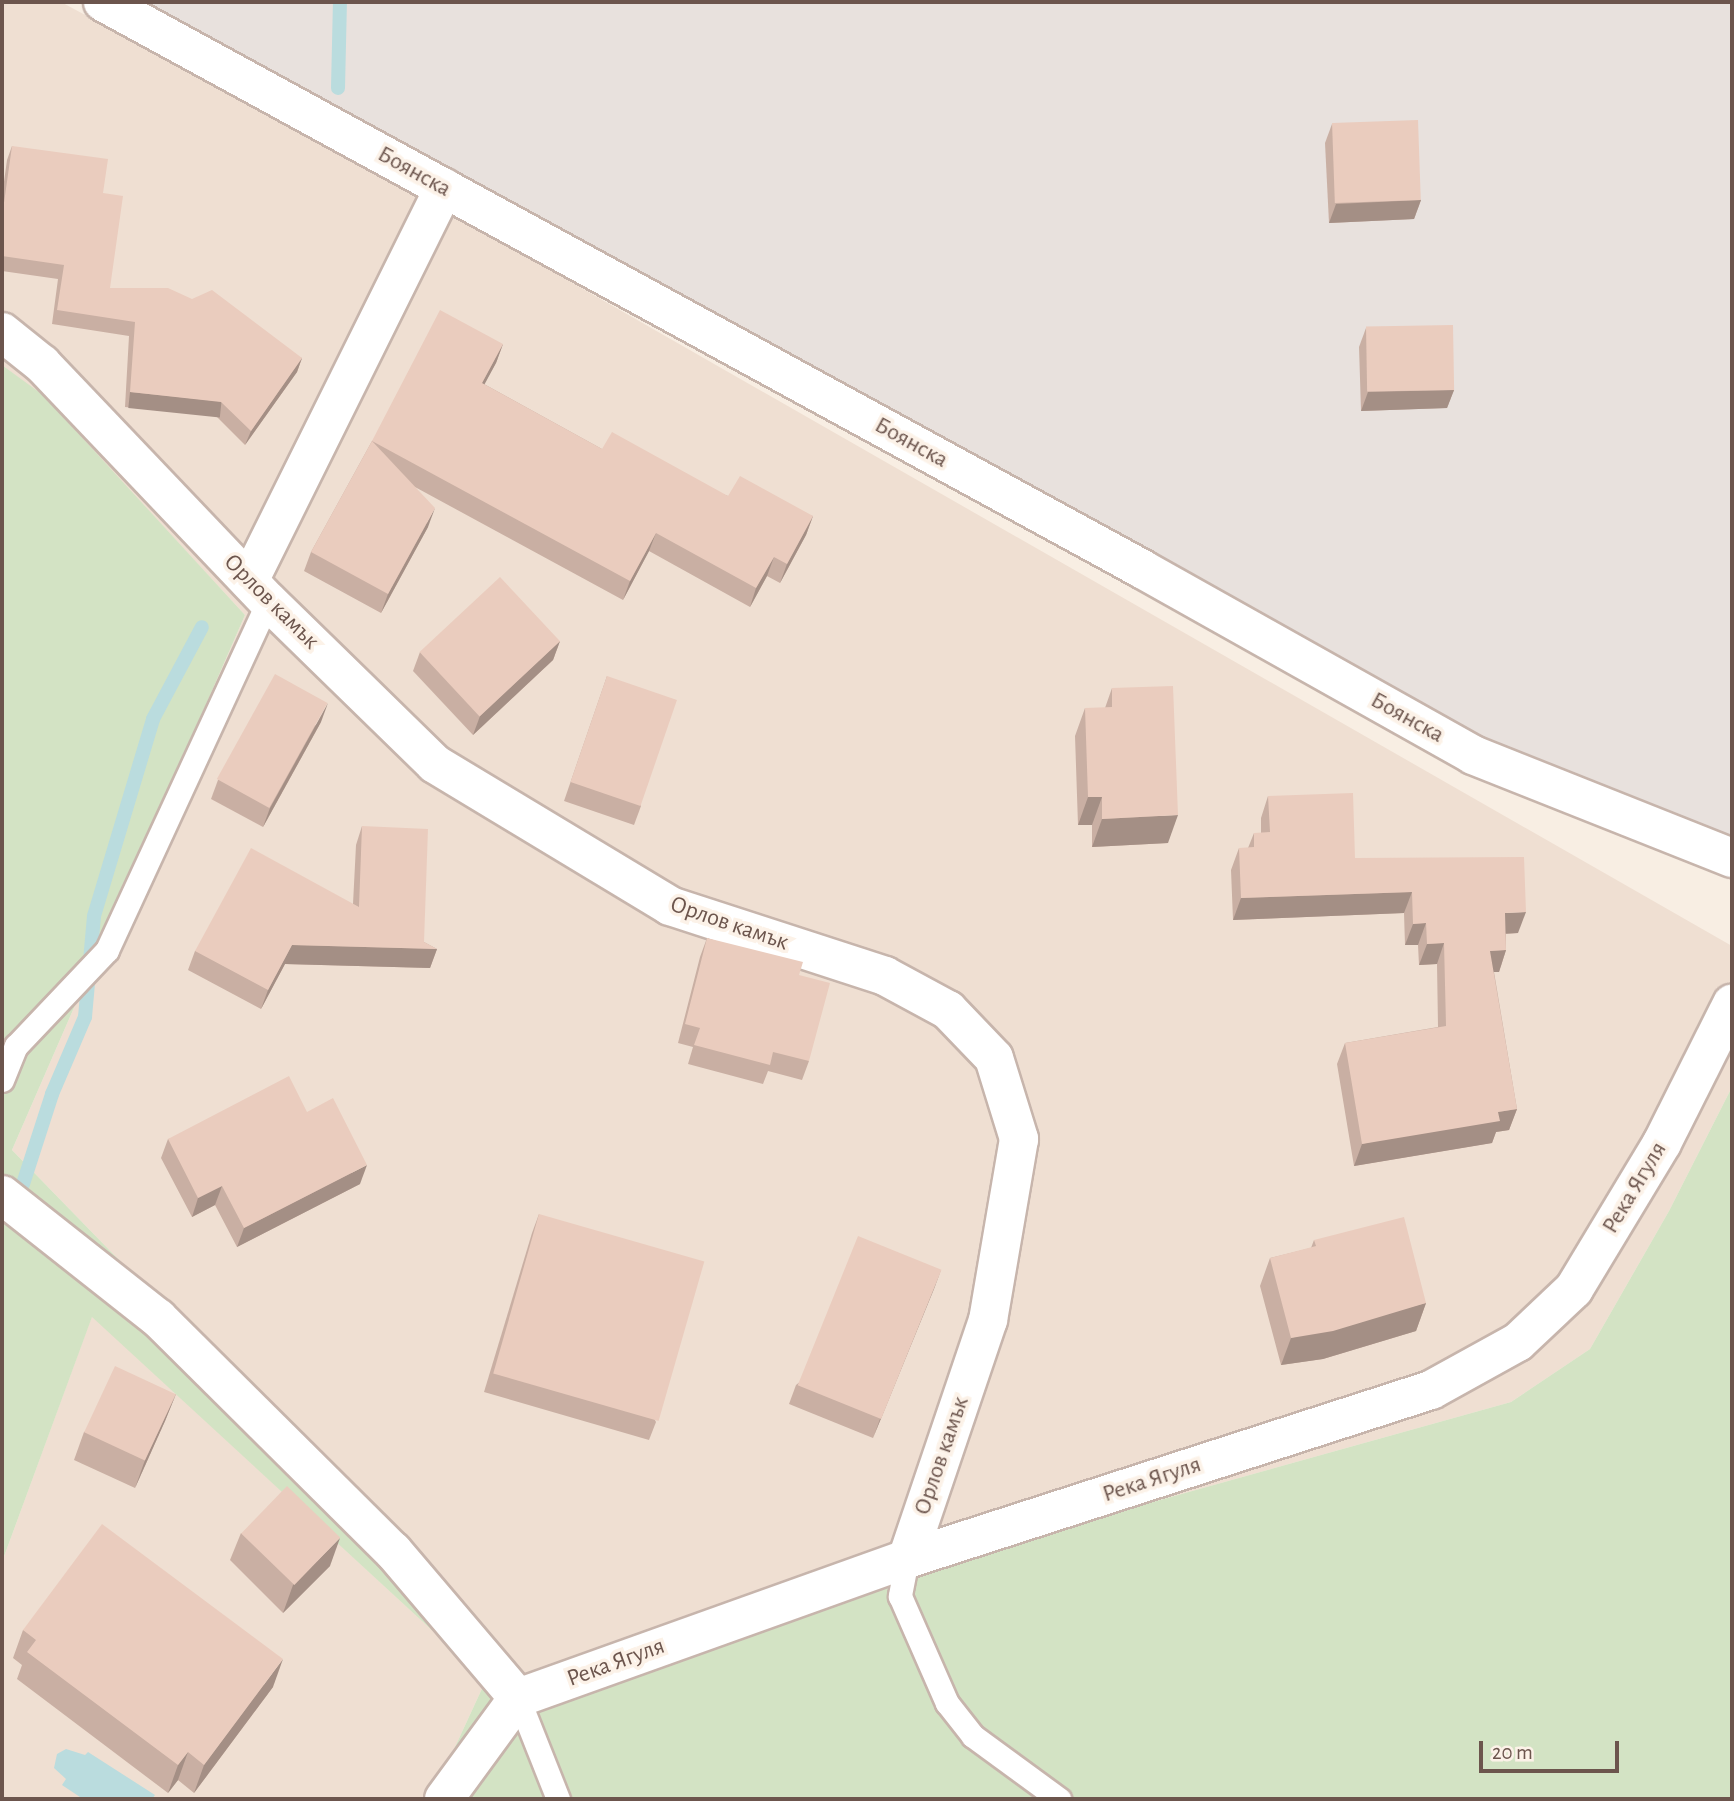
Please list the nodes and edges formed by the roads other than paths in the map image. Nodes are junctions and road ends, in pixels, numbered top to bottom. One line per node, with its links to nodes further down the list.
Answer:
1 (103, 2): 2 (street, Боянска)
2 (444, 188): 4 (street); 5 (street, Боянска)
3 (2, 332): 4 (street, Орлов камък)
4 (259, 591): 7 (lane); 9 (street, Орлов камък)
5 (1732, 858)
6 (1732, 1004): 9 (street, Река Ягуля)
7 (2, 1080)
8 (2, 1195): 10 (street)
9 (907, 1559): 10 (street, Река Ягуля); 13 (lane)
10 (518, 1698): 11 (street); 12 (lane)
11 (444, 1799)
12 (558, 1799)
13 (1059, 1799)

